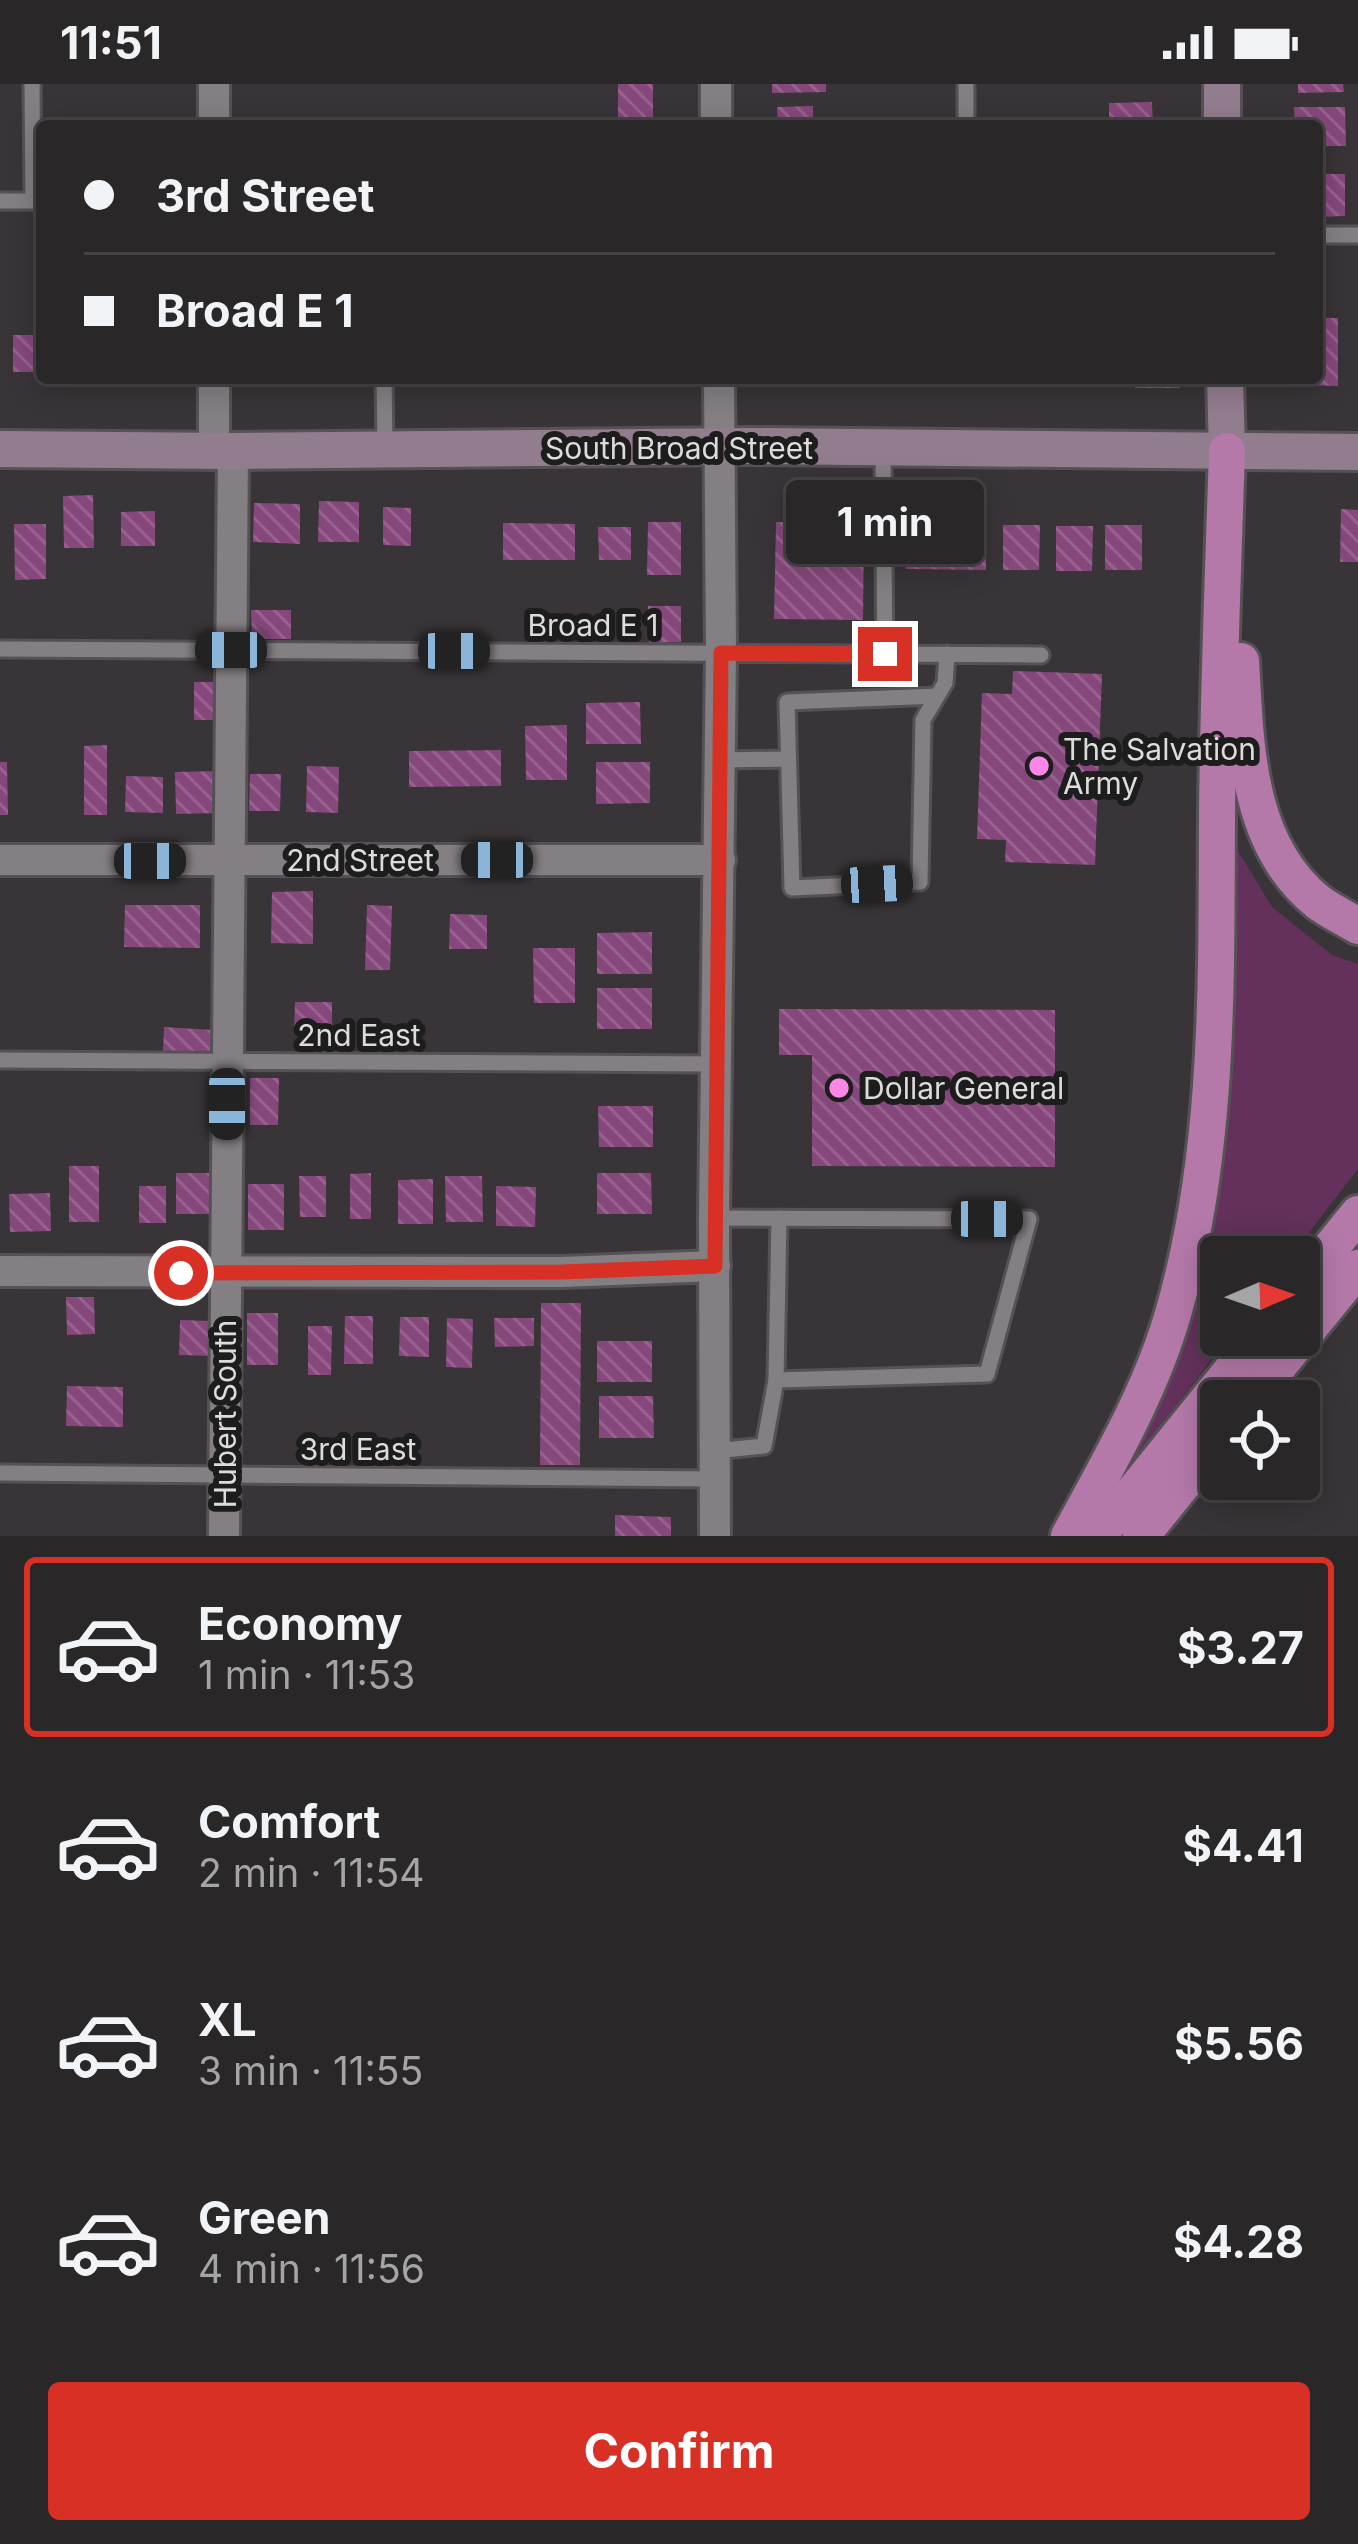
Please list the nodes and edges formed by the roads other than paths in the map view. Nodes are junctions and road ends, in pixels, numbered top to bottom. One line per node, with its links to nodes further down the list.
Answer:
1 (32, 84): 10 (lane)
2 (214, 84): 6 (street)
3 (716, 84): 7 (street)
4 (966, 84): 8 (lane)
5 (1222, 84): 9 (street)
6 (214, 120)
7 (716, 120)
8 (966, 120)
9 (1222, 120)
10 (36, 162)
11 (0, 201): 12 (lane)
12 (36, 201)
13 (1323, 235): 14 (lane)
14 (1358, 235)
15 (215, 384): 23 (street, Hubert South)
16 (384, 384): 22 (lane)
17 (718, 384): 19 (street)
18 (1225, 384): 24 (street)
19 (719, 447): 20 (street, South Broad Street); 22 (street, South Broad Street); 28 (street)
20 (883, 448): 24 (street, South Broad Street); 29 (lane)
21 (0, 449): 23 (street, South Broad Street)
22 (385, 449): 23 (street, South Broad Street)
23 (224, 450): 27 (street, Hubert South)
24 (1227, 452): 25 (street, South Broad Street); 38 (highway); 59 (highway)
25 (1358, 452)
26 (0, 649): 27 (lane, Broad E 1)
27 (231, 650): 28 (lane, Broad E 1); 36 (street, Hubert South)
28 (721, 653): 29 (lane, Broad E 1); 34 (street)
29 (885, 654): 30 (lane, Broad E 1)
30 (946, 654): 31 (lane, Broad E 1); 32 (lane)
31 (1041, 655)
32 (937, 696): 33 (lane); 33 (lane)
33 (788, 759): 34 (lane)
34 (721, 760): 37 (street)
35 (0, 860): 36 (street, 2nd Street)
36 (230, 860): 37 (street, 2nd Street); 40 (street, Hubert South)
37 (720, 860): 41 (street)
38 (1358, 926)
39 (0, 1060): 40 (lane, 2nd East)
40 (227, 1061): 41 (lane, 2nd East); 49 (street, Hubert South)
41 (718, 1064): 43 (street)
42 (1358, 1214): 45 (highway)
43 (714, 1218): 44 (lane); 46 (street)
44 (779, 1218): 51 (lane); 51 (lane)
45 (1320, 1261)
46 (715, 1266): 49 (street); 54 (street)
47 (1358, 1268): 52 (highway)
48 (0, 1271): 49 (street)
49 (226, 1273): 56 (street, Hubert South)
50 (1243, 1356): 60 (highway)
51 (776, 1380): 54 (lane, 3rd East)
52 (1267, 1380)
53 (1200, 1464): 61 (highway)
54 (715, 1465): 56 (lane, 3rd East); 58 (street)
55 (0, 1473): 56 (lane, 3rd East)
56 (224, 1474): 57 (street, Hubert South)
57 (224, 1536)
58 (715, 1536)
59 (1069, 1536)
60 (1098, 1536)
61 (1142, 1536)

